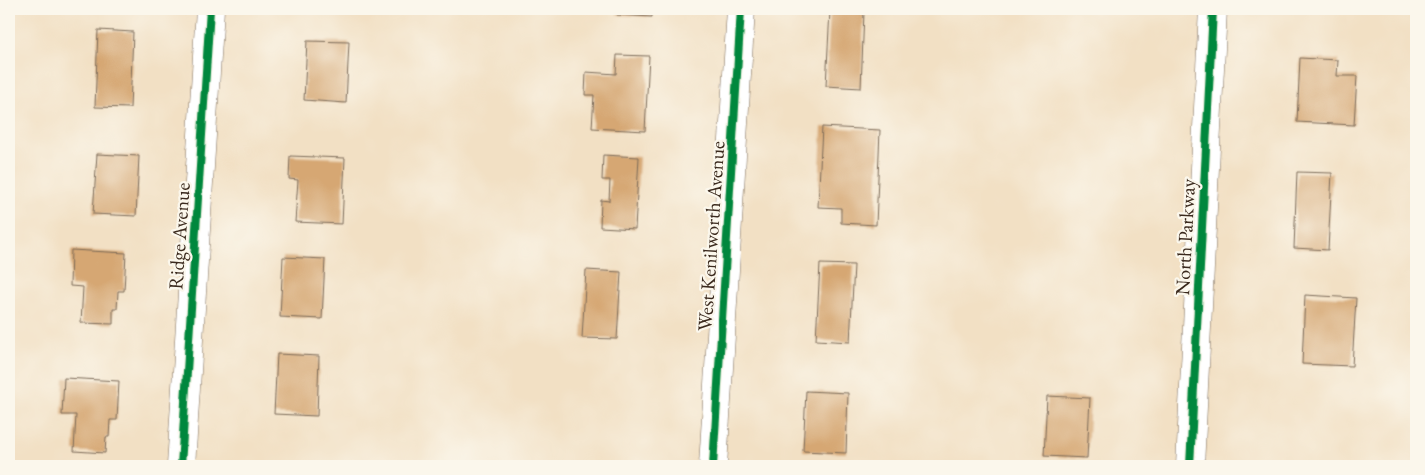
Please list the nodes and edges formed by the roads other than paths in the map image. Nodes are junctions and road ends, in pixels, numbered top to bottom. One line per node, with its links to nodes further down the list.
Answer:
1 (210, 9): 4 (street, Ridge Avenue)
2 (741, 9): 5 (street, West Kenilworth Avenue)
3 (1213, 9): 6 (street, North Parkway)
4 (181, 466)
5 (713, 466)
6 (1190, 466)

